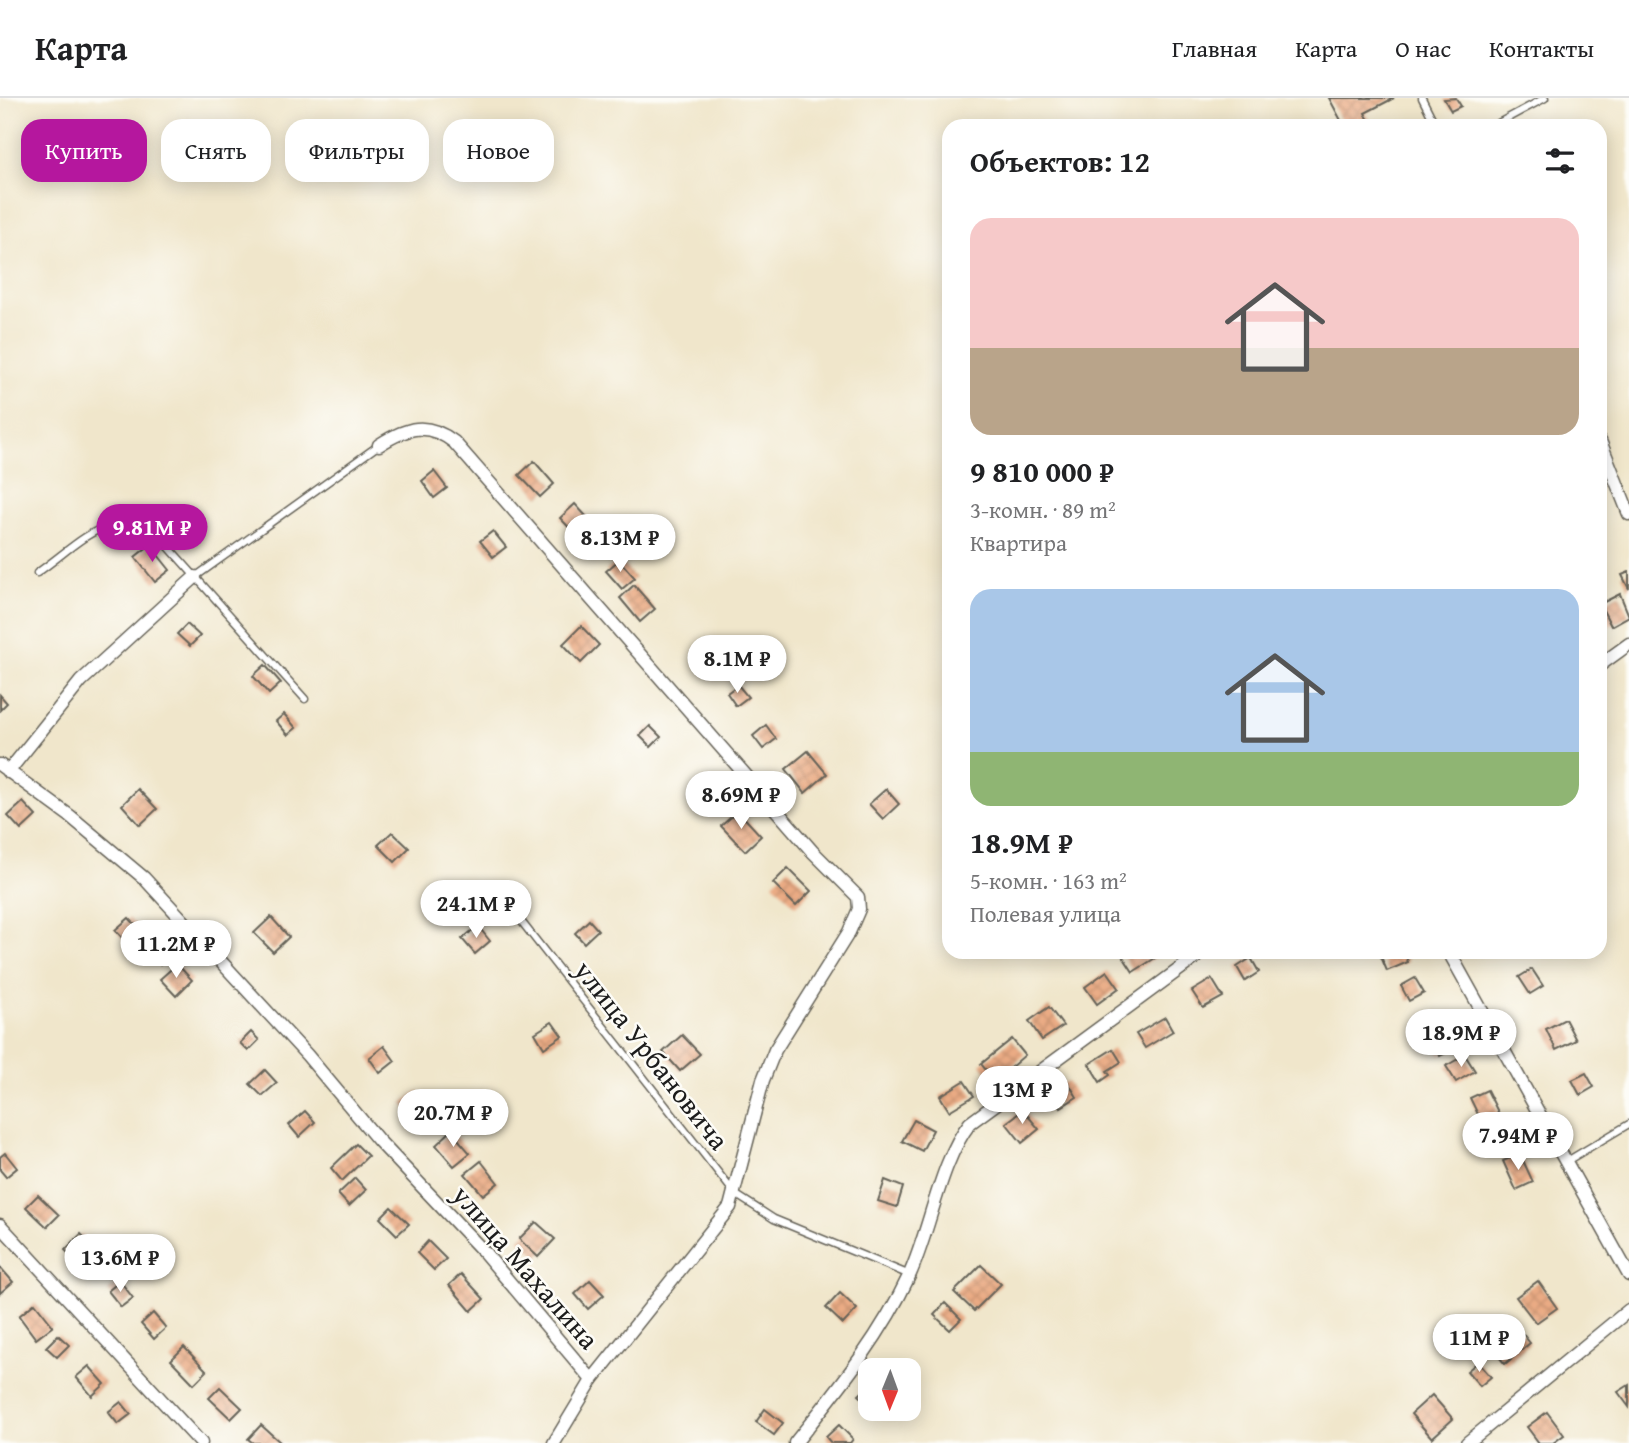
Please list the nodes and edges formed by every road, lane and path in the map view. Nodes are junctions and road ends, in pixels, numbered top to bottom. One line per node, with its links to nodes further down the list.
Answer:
1 (1422, 98): 3 (lane)
2 (1545, 98): 4 (lane)
3 (1432, 119)
4 (1506, 119)
5 (379, 445): 9 (lane); 19 (street)
6 (1607, 459): 7 (street)
7 (1629, 514)
8 (37, 573): 9 (lane)
9 (195, 577): 12 (lane); 13 (street)
10 (1629, 644): 11 (street)
11 (1607, 660)
12 (305, 699)
13 (4, 768): 24 (street, улица Махалина)
14 (510, 907): 19 (lane, улица Урбановича)
15 (1193, 959): 21 (street)
16 (1453, 959): 18 (street)
17 (1629, 1124): 18 (lane)
18 (1567, 1161): 22 (street)
19 (735, 1194): 21 (lane, улица Урбановича); 24 (street)
20 (0, 1225): 25 (street)
21 (910, 1275): 27 (street)
22 (1629, 1275)
23 (1629, 1310): 28 (street)
24 (592, 1380): 26 (street)
25 (201, 1443)
26 (554, 1443)
27 (795, 1443)
28 (1467, 1443)

